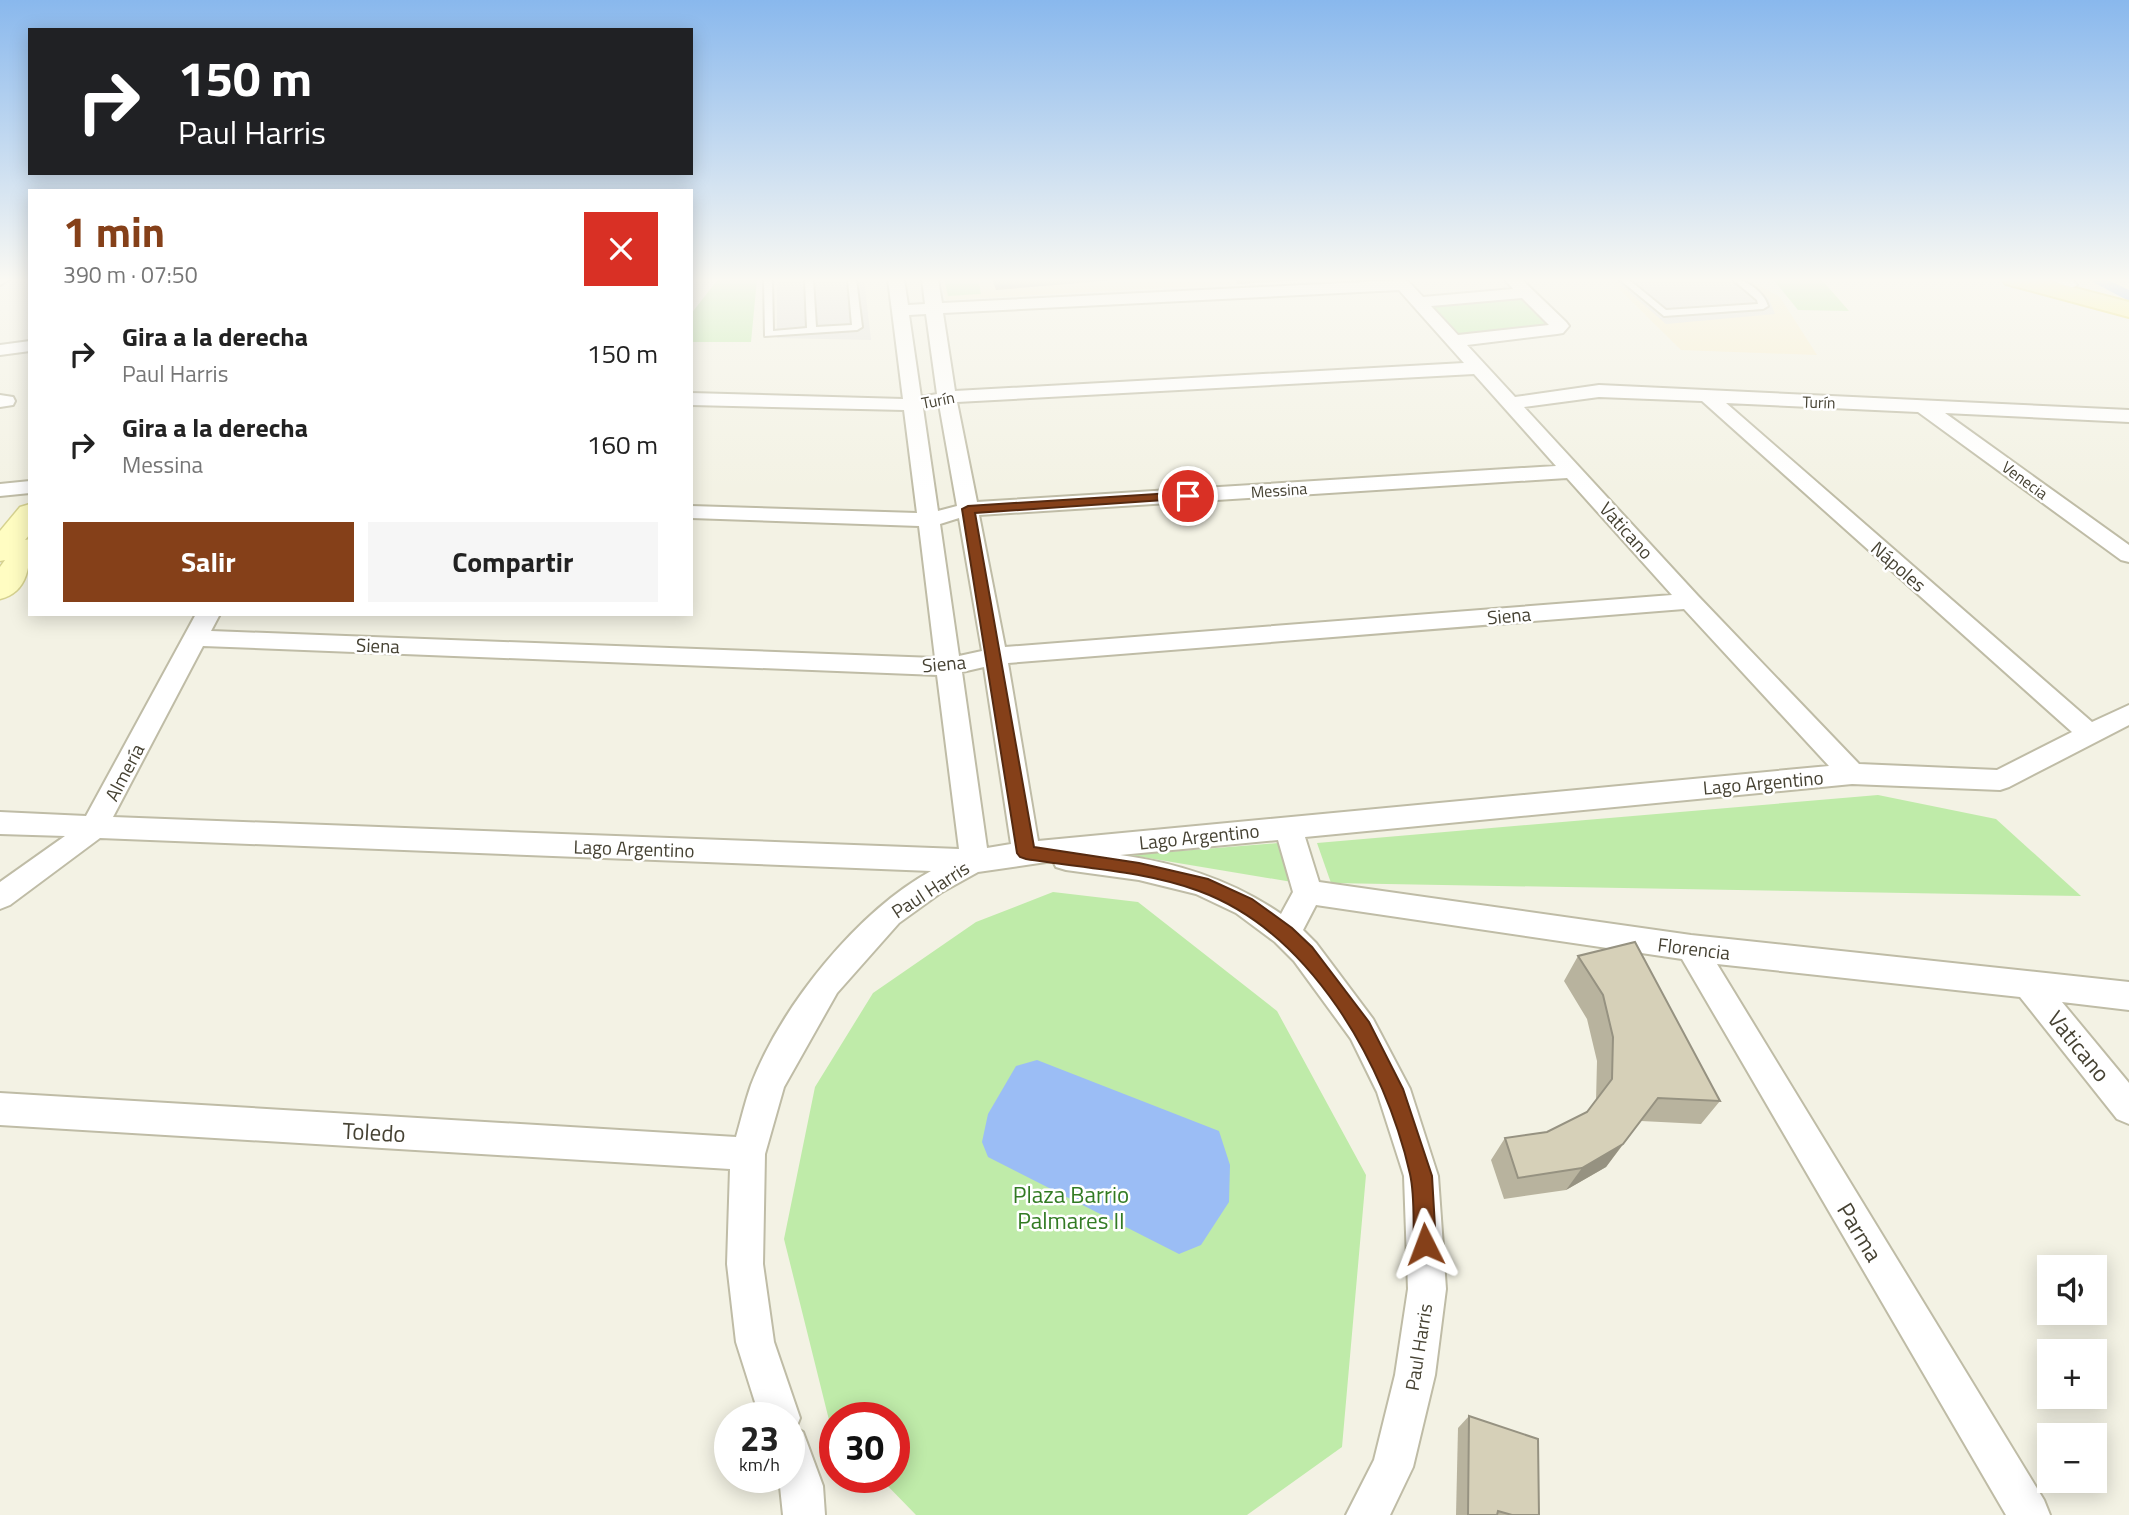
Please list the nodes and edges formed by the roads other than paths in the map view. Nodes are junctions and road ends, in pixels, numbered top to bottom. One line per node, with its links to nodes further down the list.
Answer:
1 (906, 350): 9 (street, Paul Harris)
2 (940, 350): 5 (street)
3 (1461, 350): 4 (street, Vaticano)
4 (1478, 368): 5 (street, Turín); 8 (street, Vaticano)
5 (947, 397): 9 (street, Turín); 15 (street)
6 (1708, 397): 8 (street, Turín); 10 (street, Turín); 29 (street, Nápoles)
7 (693, 399): 9 (street, Turín)
8 (1511, 403): 12 (street, Vaticano)
9 (912, 405): 18 (street, Paul Harris)
10 (1921, 405): 11 (street, Turín); 21 (street, Venecia)
11 (2129, 416)
12 (1574, 471): 15 (street, Messina); 23 (street, Vaticano)
13 (28, 487): 14 (street)
14 (0, 490)
15 (968, 509): 18 (street, Messina); 26 (street)
16 (693, 512): 18 (street, Messina)
17 (28, 516): 20 (street)
18 (930, 520): 27 (street, Paul Harris)
19 (28, 551): 22 (street)
20 (0, 552)
21 (2129, 555)
22 (0, 589)
23 (1690, 601): 26 (street, Siena); 30 (street, Vaticano)
24 (207, 616): 25 (street, Almería)
25 (196, 638): 27 (street, Siena); 32 (street, Almería)
26 (995, 656): 27 (street, Siena); 34 (street)
27 (947, 667): 35 (street, Paul Harris)
28 (2129, 714): 29 (street, Lago Argentino)
29 (2090, 734): 30 (street, Lago Argentino)
30 (1853, 774): 33 (street, Lago Argentino)
31 (0, 823): 32 (street, Lago Argentino)
32 (94, 827): 35 (street, Lago Argentino); 37 (street, Almería)
33 (1288, 827): 34 (street, Lago Argentino); 36 (street)
34 (1026, 853): 35 (street, Lago Argentino); 38 (street, Paul Harris)
35 (975, 861): 44 (street, Paul Harris)
36 (1308, 892): 38 (street); 39 (street, Florencia)
37 (0, 897)
38 (1286, 933): 48 (street, Paul Harris)
39 (1690, 948): 40 (street, Florencia); 49 (street, Parma)
40 (2029, 985): 41 (street, Florencia); 42 (street, Vaticano)
41 (2129, 996)
42 (2129, 1108)
43 (0, 1109): 44 (street, Toledo)
44 (748, 1154): 45 (street, Paul Harris)
45 (775, 1402)
46 (802, 1493): 47 (street)
47 (804, 1515)
48 (1367, 1515)
49 (2029, 1515)

